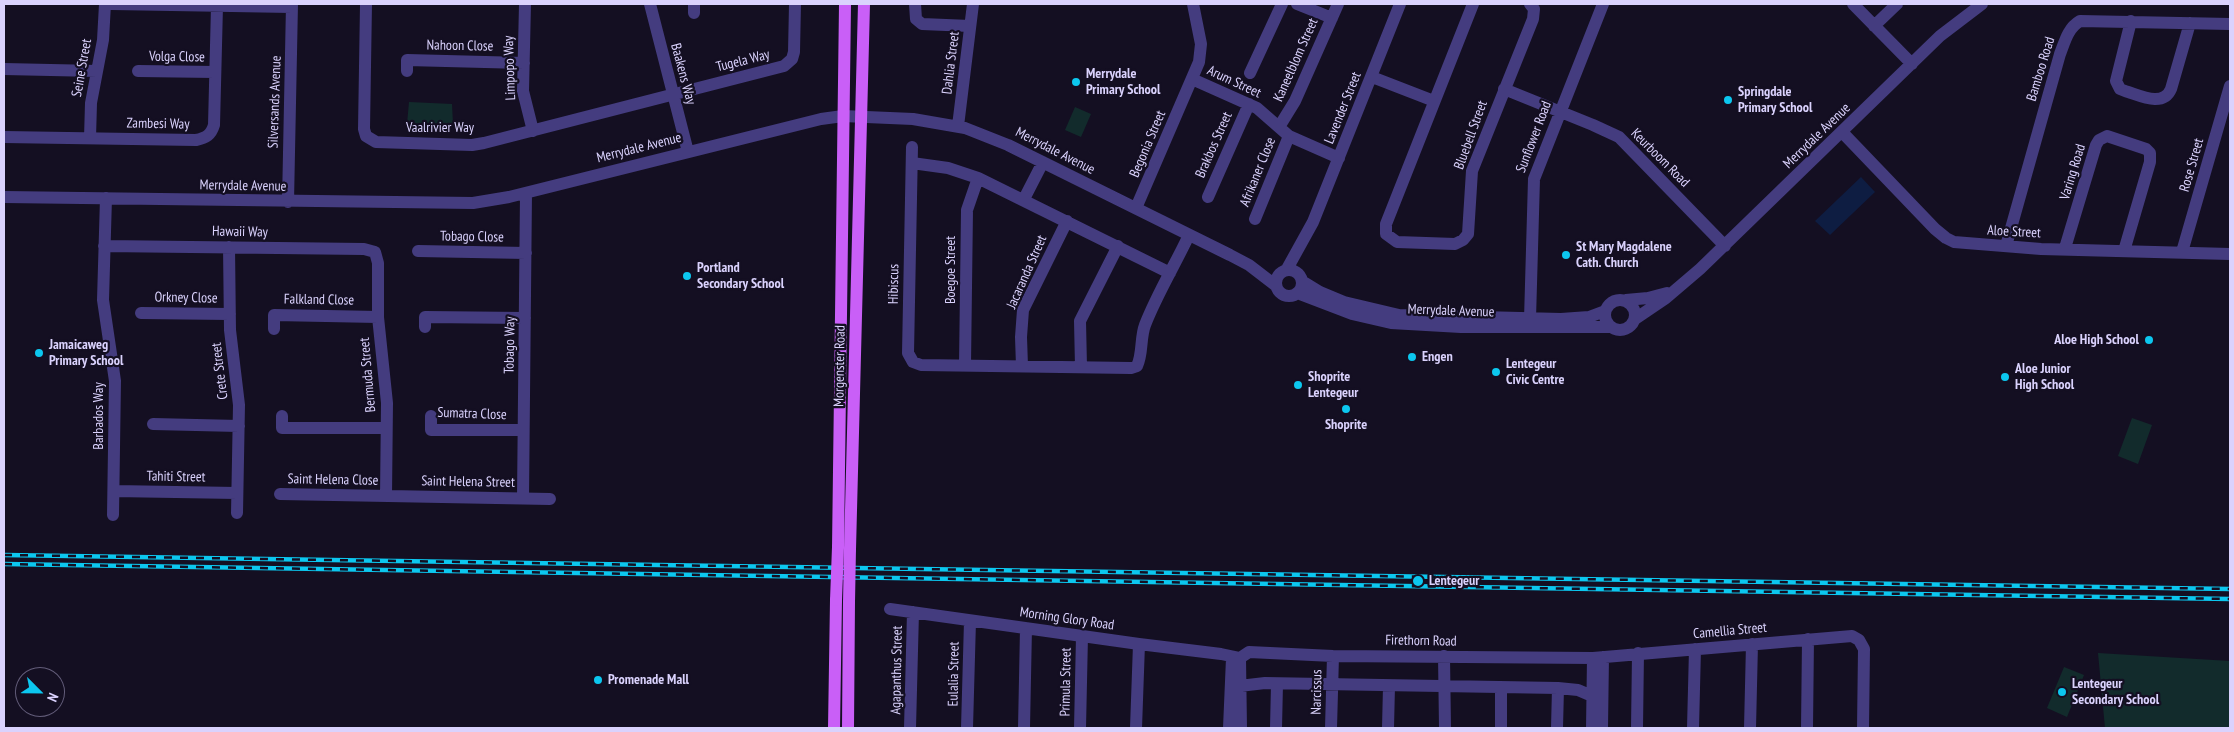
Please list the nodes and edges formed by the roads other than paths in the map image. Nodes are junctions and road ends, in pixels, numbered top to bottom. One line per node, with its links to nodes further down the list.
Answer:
1 (105, 4): 33 (street, Seine Street)
2 (111, 4): 23 (street)
3 (366, 4): 50 (street, Vaalrivier Way)
4 (525, 4): 30 (street, Limpopo Way)
5 (650, 4): 42 (street, Baakens Way)
6 (795, 4): 42 (street, Tugela Way)
7 (845, 4): 46 (main road, Morgenster Road)
8 (864, 4): 47 (main road, Morgenster Road)
9 (915, 4): 28 (street)
10 (973, 4): 28 (street, Dahlia Street)
11 (1193, 4): 39 (street, Begonia Street)
12 (1282, 4): 37 (street)
13 (1297, 4): 24 (street)
14 (1338, 4): 24 (street, Kaneelblom Street)
15 (1400, 4): 38 (street, Lavender Street)
16 (1473, 4): 43 (street, Bluebell Street)
17 (1530, 4): 41 (street, Bluebell Street)
18 (1603, 4): 45 (street, Sunflower Road)
19 (1853, 4): 29 (street)
20 (1897, 4): 29 (street)
21 (1982, 4): 31 (street, Merrydale Avenue)
22 (292, 5): 23 (street); 66 (street, Silversands Avenue)
23 (217, 6): 36 (street, Zambesi Way)
24 (1332, 18): 49 (street, Kaneelblom Street)
25 (2131, 22): 26 (street, Bamboo Road); 26 (street); 74 (street, Bamboo Road)
26 (2190, 23): 27 (street, Bamboo Road)
27 (2230, 24)
28 (970, 26): 48 (street, Dahlia Street)
29 (1874, 26): 31 (street)
30 (524, 63): 35 (street, Nahoon Close); 50 (street, Limpopo Way)
31 (1912, 64): 51 (street, Merrydale Avenue)
32 (4, 69): 33 (street)
33 (98, 71): 54 (street, Seine Street)
34 (138, 71): 36 (street, Volga Close)
35 (407, 71)
36 (215, 72): 54 (street, Zambesi Way)
37 (1250, 73)
38 (1372, 77): 43 (street); 57 (street, Lavender Street)
39 (1192, 79): 44 (street, Arum Street); 67 (street, Begonia Street)
40 (2230, 86): 80 (street, Rose Street)
41 (1504, 89): 43 (street, Bluebell Street); 45 (street, Keurboom Road)
42 (674, 95): 50 (street, Vaalrivier Way); 56 (street, Baakens Way)
43 (1434, 101)
44 (1249, 104): 49 (street, Arum Street); 64 (street, Brakbos Street)
45 (1560, 112): 73 (street, Keurboom Road); 94 (street, Sunflower Road)
46 (843, 116): 47 (street, Merrydale Avenue); 56 (street, Merrydale Avenue); 117 (main road, Morgenster Road)
47 (862, 116): 48 (street, Merrydale Avenue); 117 (main road, Morgenster Road)
48 (958, 126): 58 (street, Merrydale Avenue)
49 (1279, 127): 52 (street, Arum Street)
50 (533, 131)
51 (1842, 132): 73 (street, Merrydale Avenue); 74 (street, Aloe Street)
52 (1289, 136): 57 (street, Arum Street); 68 (street, Afrikaner Close)
53 (4, 137): 54 (street, Zambesi Way)
54 (90, 138)
55 (912, 147): 59 (street, Hibiscus)
56 (688, 152): 61 (street, Merrydale Avenue)
57 (1339, 158): 85 (street, Lavender Street)
58 (1042, 162): 65 (street); 67 (street, Merrydale Avenue)
59 (912, 163): 60 (street); 100 (street, Hibiscus)
60 (978, 178): 65 (street); 100 (street, Boegoe Street)
61 (526, 193): 66 (street, Merrydale Avenue); 81 (street, Tobago Way)
62 (4, 197): 63 (street, Merrydale Avenue)
63 (106, 198): 66 (street, Merrydale Avenue); 71 (street, Barbados Way)
64 (1208, 198)
65 (1024, 199): 69 (street)
66 (288, 202)
67 (1136, 208): 70 (street, Merrydale Avenue)
68 (1255, 219)
69 (1067, 221): 72 (street); 101 (street, Jacaranda Street)
70 (1189, 235): 83 (street, Merrydale Avenue); 84 (street, Hibiscus)
71 (104, 246): 75 (street, Hawaii Way); 109 (street, Barbados Way)
72 (1118, 246): 84 (street); 102 (street)
73 (1725, 246): 87 (street, Merrydale Avenue)
74 (2006, 246): 76 (street, Aloe Street)
75 (229, 247): 79 (street, Hawaii Way); 91 (street, Crete Street)
76 (2065, 248): 78 (street, Aloe Street); 78 (street, Varing Road)
77 (418, 251): 81 (street, Tobago Close)
78 (2124, 251): 80 (street, Aloe Street)
79 (375, 252): 92 (street, Bermuda Street)
80 (2182, 252): 82 (street, Aloe Street)
81 (526, 253): 93 (street, Tobago Way)
82 (2230, 254)
83 (1249, 265): 85 (street, Merrydale Avenue); 86 (street, Merrydale Avenue)
84 (1170, 272): 102 (street, Hibiscus)
85 (1293, 278): 86 (street, Lavender Street); 86 (street, Merrydale Avenue); 96 (street, Merrydale Avenue)
86 (1275, 285)
87 (1674, 291): 88 (street, Merrydale Avenue); 95 (street, Merrydale Avenue)
88 (1626, 300): 89 (street); 95 (street)
89 (1605, 311): 94 (street, Merrydale Avenue); 98 (street)
90 (141, 312): 91 (street, Orkney Close)
91 (230, 314): 106 (street, Crete Street)
92 (378, 317): 99 (street, Falkland Close); 107 (street, Bermuda Street)
93 (525, 318): 97 (street); 108 (street, Tobago Way)
94 (1530, 319): 96 (street, Merrydale Avenue)
95 (1635, 319): 98 (street)
96 (1429, 321): 98 (street, Merrydale Avenue)
97 (424, 327)
98 (1610, 327)
99 (274, 329)
100 (965, 365): 101 (street, Hibiscus)
101 (1022, 366): 102 (street, Hibiscus)
102 (1080, 368)
103 (282, 416): 107 (street)
104 (431, 416): 108 (street, Sumatra Close)
105 (153, 424): 106 (street)
106 (238, 426): 110 (street, Crete Street)
107 (386, 428): 112 (street, Bermuda Street)
108 (523, 430): 113 (street, Tobago Way)
109 (114, 491): 110 (street, Tahiti Street); 116 (street, Barbados Way)
110 (237, 493): 115 (street, Crete Street)
111 (280, 494): 112 (street, Saint Helena Close)
112 (386, 496): 113 (street, Saint Helena Street)
113 (523, 498): 114 (street, Saint Helena Street)
114 (550, 499)
115 (237, 513)
116 (114, 515)
117 (844, 548): 140 (main road, Morgenster Road, bridge); 141 (main road, Morgenster Road, bridge)
118 (890, 609): 119 (street, Morning Glory Road)
119 (913, 612): 120 (street, Morning Glory Road); 142 (street, Agapanthus Street)
120 (970, 621): 121 (street, Morning Glory Road); 143 (street, Eulalia Street)
121 (1026, 628): 122 (street, Morning Glory Road); 144 (street)
122 (1082, 636): 124 (street, Morning Glory Road); 145 (street, Primula Street)
123 (1808, 639): 125 (street, Camellia Street); 160 (street); 161 (street, Camellia Street)
124 (1139, 644): 130 (street, Morning Glory Road); 146 (street)
125 (1752, 644): 126 (street, Camellia Street); 159 (street)
126 (1695, 649): 127 (street, Camellia Street); 158 (street)
127 (1638, 653): 131 (street, Camellia Street); 157 (street)
128 (1333, 656): 129 (street, Firethorn Road); 130 (street, Firethorn Road); 133 (street, Narcissus)
129 (1444, 656): 131 (street, Firethorn Road); 135 (street)
130 (1236, 658): 136 (street)
131 (1598, 658): 139 (street)
132 (1277, 684): 133 (street); 136 (street); 149 (street)
133 (1332, 684): 134 (street); 150 (street, Narcissus)
134 (1389, 686): 135 (street); 151 (street)
135 (1446, 686): 137 (street); 152 (street)
136 (1235, 687): 147 (street); 148 (street)
137 (1501, 687): 138 (street); 153 (street)
138 (1558, 688): 139 (street); 154 (street)
139 (1597, 696): 155 (street); 156 (street)
140 (834, 728)
141 (848, 728)
142 (910, 728)
143 (968, 728)
144 (1024, 728)
145 (1080, 728)
146 (1136, 728)
147 (1229, 728)
148 (1241, 728)
149 (1276, 728)
150 (1331, 728)
151 (1388, 728)
152 (1445, 728)
153 (1501, 728)
154 (1557, 728)
155 (1592, 728)
156 (1602, 728)
157 (1637, 728)
158 (1693, 728)
159 (1750, 728)
160 (1807, 728)
161 (1863, 728)

